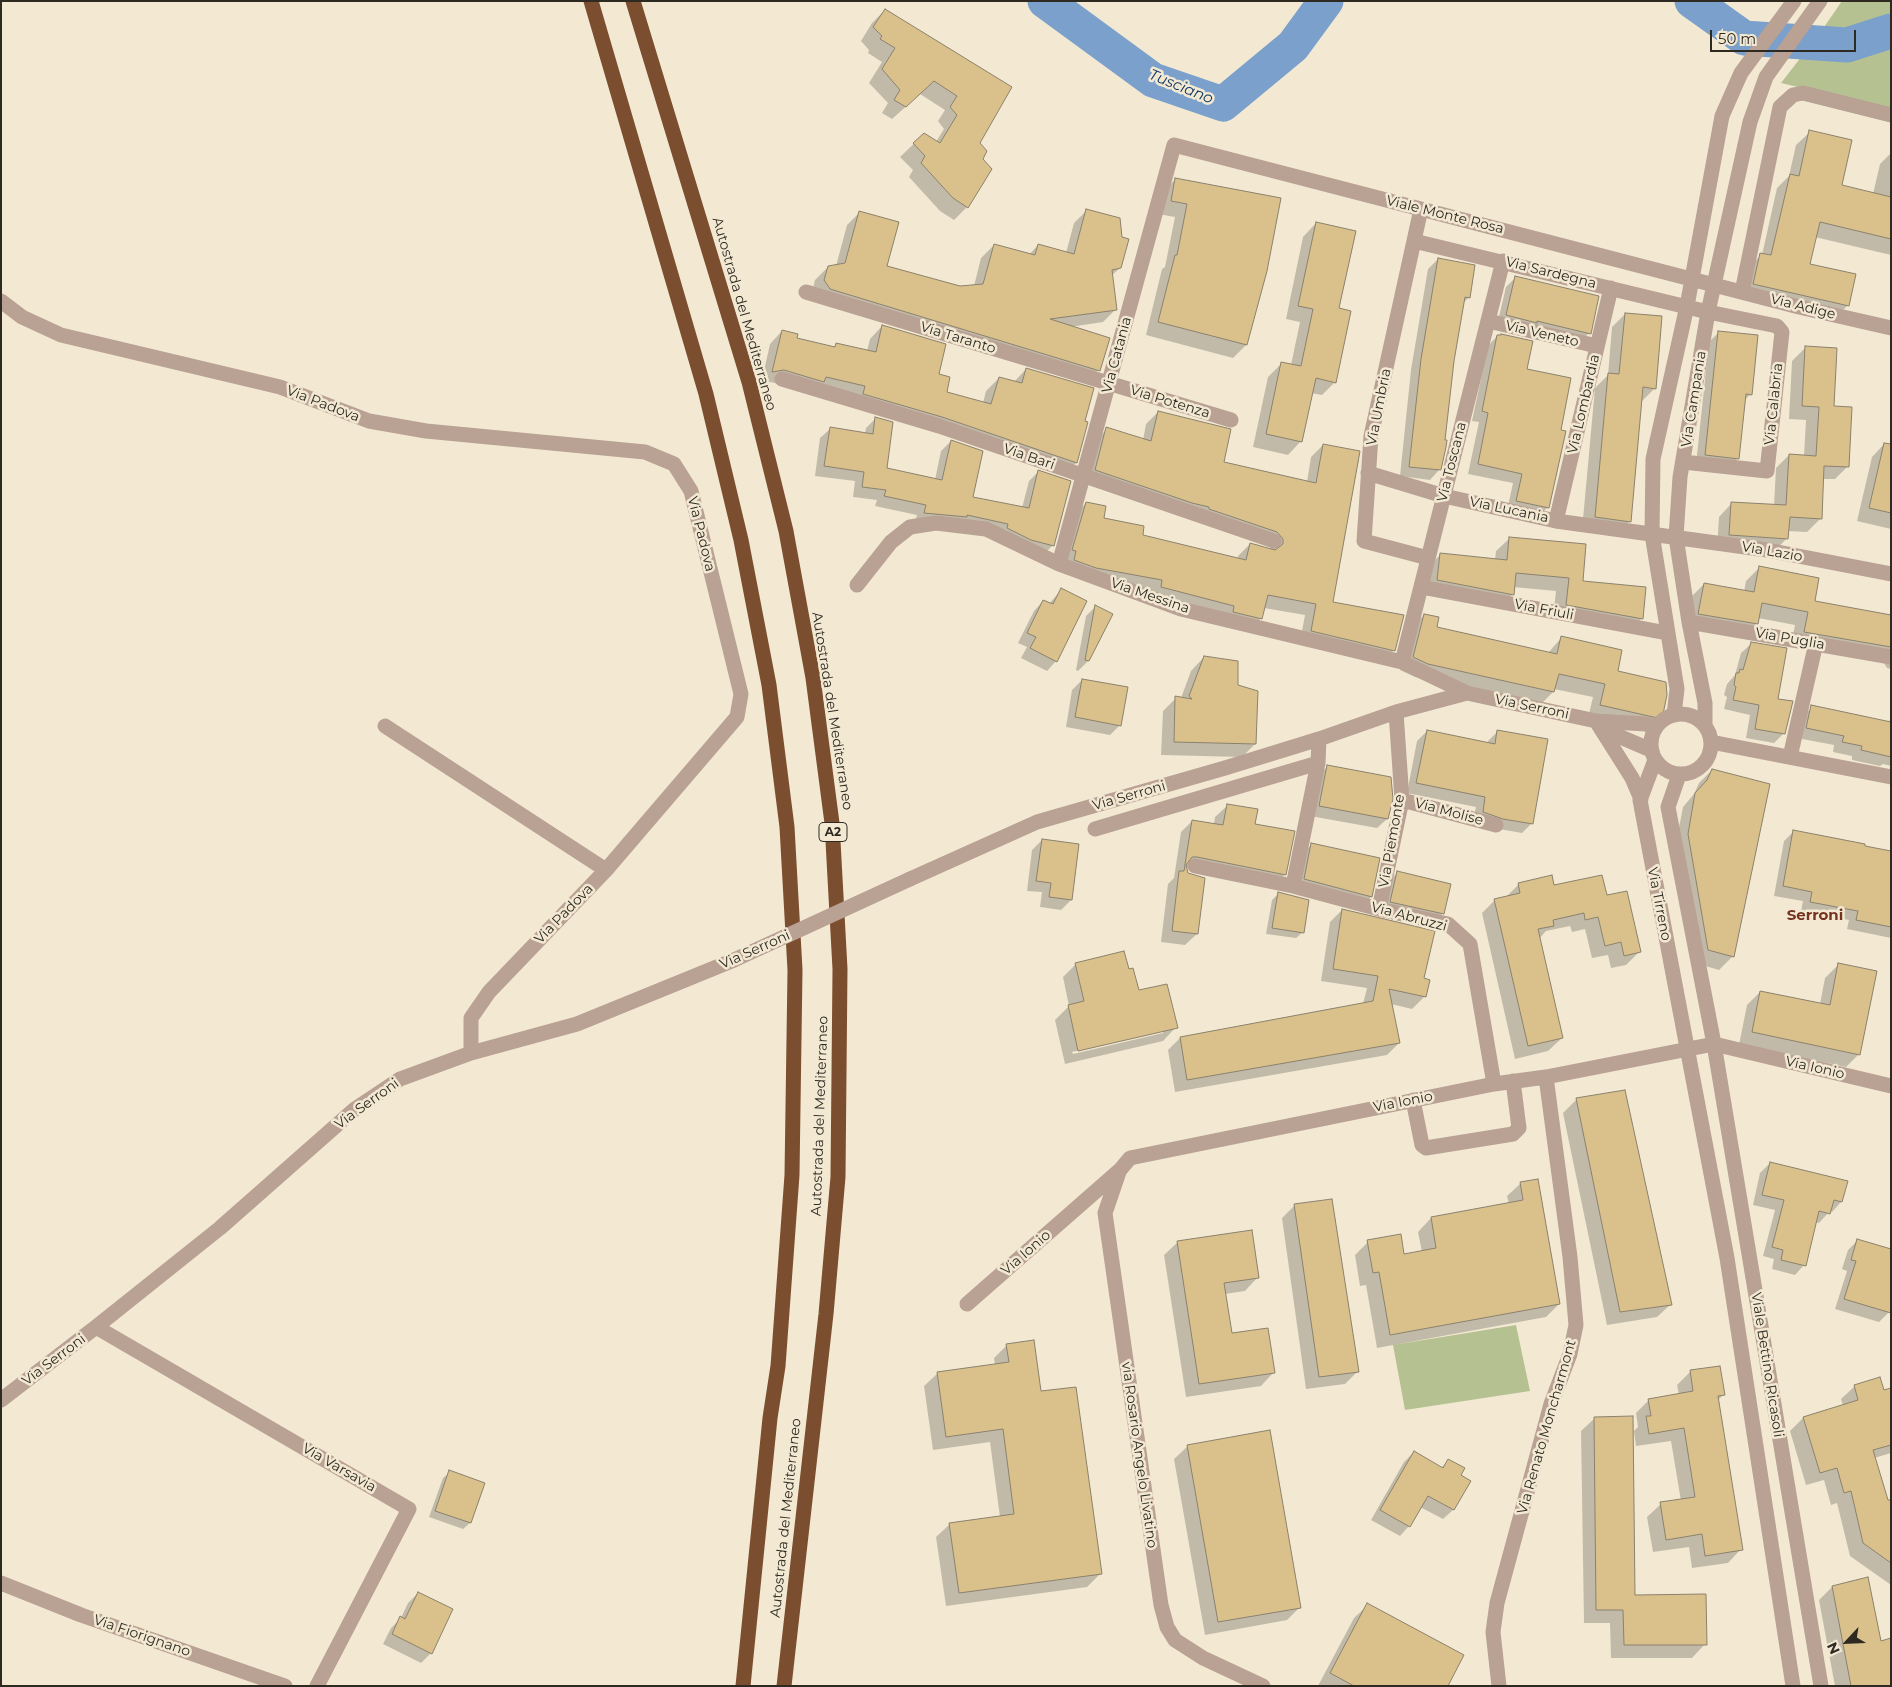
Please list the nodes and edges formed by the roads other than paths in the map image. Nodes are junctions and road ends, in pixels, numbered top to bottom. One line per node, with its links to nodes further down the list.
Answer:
1 (591, 1): 79 (highway, Autostrada del Mediterraneo)
2 (633, 1): 80 (highway, Autostrada del Mediterraneo / A2)
3 (1791, 5): 10 (street, Via Campania)
4 (1817, 6): 11 (street, Via Campania)
5 (1891, 115): 14 (street)
6 (1174, 145): 7 (street, Viale Monte Rosa); 22 (street, Via Catania)
7 (1421, 209): 8 (street, Via Umbria); 10 (street, Viale Monte Rosa)
8 (1414, 241): 9 (street, Via Sardegna); 25 (street, Via Umbria)
9 (1503, 261): 12 (street, Via Sardegna); 18 (street, Via Toscana)
10 (1691, 279): 11 (street, Viale Monte Rosa); 16 (street, Via Campania)
11 (1716, 284): 14 (street, Via Adige); 17 (street, Via Campania)
12 (1611, 288): 16 (street, Via Sardegna); 20 (street, Via Lombardia)
13 (806, 292): 22 (street, Via Taranto)
14 (1742, 292): 19 (street, Via Adige)
15 (1, 300): 61 (street, Via Padova)
16 (1687, 306): 17 (street, Via Sardegna); 29 (street, Via Campania)
17 (1708, 312): 24 (street, Via Campania); 24 (street, Via Calabria)
18 (1488, 321): 20 (street, Via Veneto); 27 (street, Via Toscana)
19 (1891, 328)
20 (1597, 346): 28 (street, Via Lombardia)
21 (782, 379): 26 (street, Via Bari)
22 (1109, 384): 23 (street, Via Potenza); 26 (street, Via Catania)
23 (1231, 420)
24 (1683, 462): 30 (street, Via Campania)
25 (1368, 473): 27 (street, Via Lucania); 32 (street, Via Umbria)
26 (1083, 476): 31 (street, Via Bari); 33 (street, Via Catania)
27 (1444, 496): 28 (street, Via Lucania); 32 (street, Via Toscana)
28 (1556, 521): 29 (street, Via Lucania)
29 (1652, 534): 30 (street, Via Lazio); 38 (street, Via Campania)
30 (1676, 537): 34 (street, Via Lazio); 37 (street, Via Campania)
31 (1274, 541)
32 (1428, 558): 36 (street, Via Toscana)
33 (1059, 564): 35 (street, Via Messina); 41 (street, Via Messina)
34 (1891, 574)
35 (857, 585)
36 (1421, 587): 38 (street, Via Friuli); 41 (street, Via Toscana)
37 (1689, 622): 39 (street, Via Puglia); 46 (street, Via Campania)
38 (1667, 633): 44 (street, Via Campania)
39 (1816, 644): 40 (street, Via Puglia); 52 (street)
40 (1891, 658)
41 (1402, 662): 42 (street, Via Messina)
42 (1467, 693): 43 (street, Via Serroni); 45 (street, Via Serroni)
43 (1396, 712): 49 (street, Via Serroni); 57 (street, Via Piemonte)
44 (1674, 715): 46 (street); 48 (street)
45 (1596, 721): 48 (street, Via Serroni); 51 (street, Via Serroni); 56 (street, Via Tirreno)
46 (1704, 725): 50 (street)
47 (385, 726): 61 (street)
48 (1656, 726): 51 (street)
49 (1319, 739): 53 (street); 66 (street, Via Serroni, bridge)
50 (1711, 742): 52 (street); 54 (street)
51 (1653, 755): 54 (street); 56 (street)
52 (1790, 757): 55 (street)
53 (1318, 763): 59 (street); 62 (street)
54 (1679, 775): 64 (street, Via Tirreno)
55 (1891, 777)
56 (1640, 798): 65 (street, Via Tirreno)
57 (1402, 800): 58 (street, Via Molise); 63 (street, Via Piemonte)
58 (1496, 825)
59 (1095, 829)
60 (1195, 866): 62 (street, Via Abruzzi)
61 (606, 870): 66 (street, Via Padova)
62 (1293, 886): 63 (street, Via Abruzzi)
63 (1379, 909): 69 (street, Via Abruzzi)
64 (1714, 1044): 65 (street, Via Ionio); 70 (street, Via Ionio); 84 (street, Viale Bettino Ricasoli)
65 (1686, 1050): 67 (street, Via Ionio); 83 (street, Viale Bettino Ricasoli)
66 (472, 1053): 74 (street, Via Serroni)
67 (1546, 1077): 68 (street, Via Ionio); 82 (street, Via Renato Moncharmont)
68 (1513, 1081): 69 (street, Via Ionio); 71 (street)
69 (1494, 1084): 71 (street, Via Ionio)
70 (1891, 1086)
71 (1413, 1100): 72 (street, Via Ionio)
72 (1120, 1170): 73 (street, Via Ionio); 81 (street, via Rosario Angelo Livatino)
73 (967, 1304)
74 (96, 1327): 75 (street, Via Serroni); 78 (street, Via Varsavia)
75 (1, 1400)
76 (1, 1583): 77 (street, Via Fiorignano)
77 (285, 1686)
78 (317, 1686)
79 (743, 1686)
80 (784, 1686)
81 (1263, 1686)
82 (1499, 1686)
83 (1793, 1686)
84 (1821, 1686)

